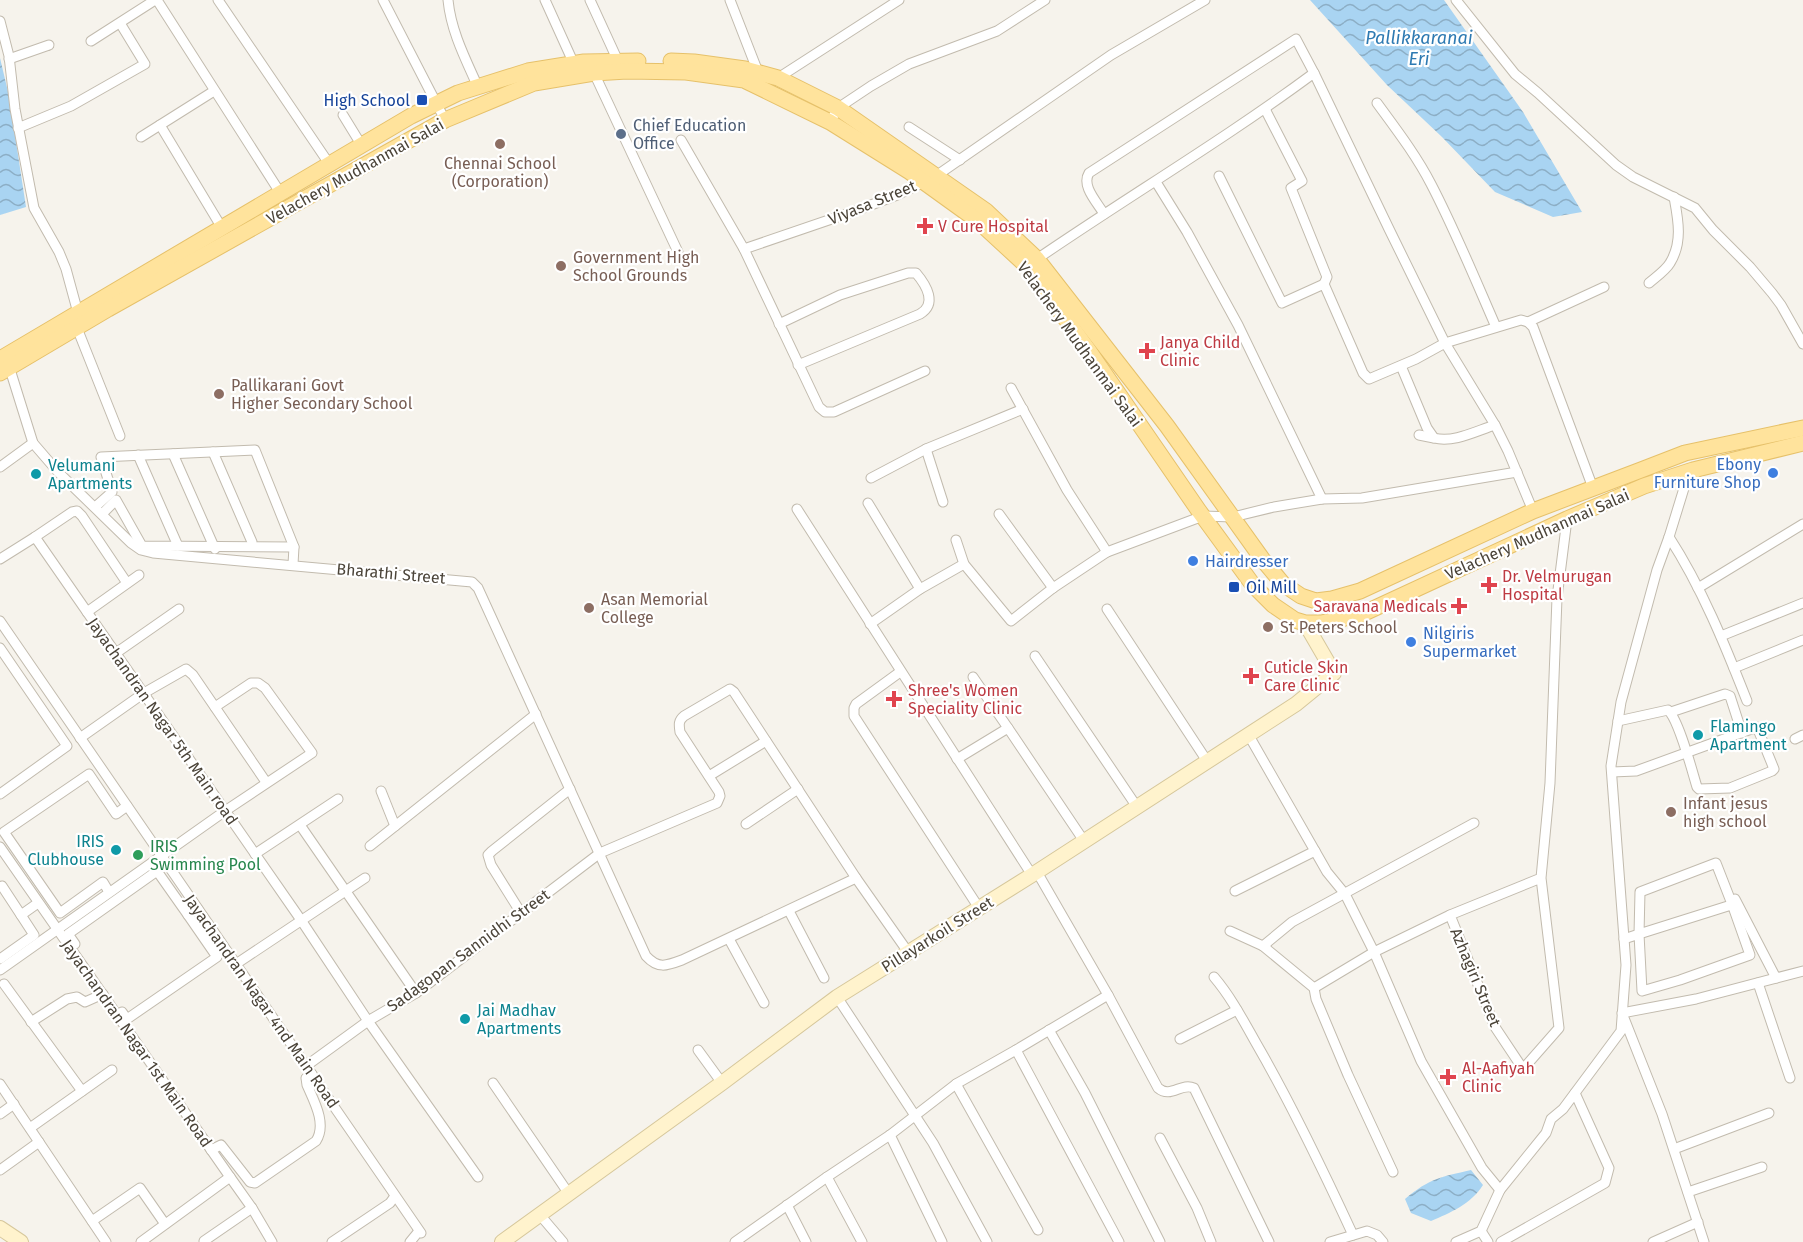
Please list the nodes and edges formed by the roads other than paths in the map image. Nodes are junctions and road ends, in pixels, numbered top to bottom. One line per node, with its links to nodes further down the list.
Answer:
1 (156, 0): 13 (street); 24 (street)
2 (218, 0): 39 (street)
3 (383, 0): 25 (street)
4 (448, 0): 23 (street)
5 (544, 0): 18 (street)
6 (590, 0): 17 (street)
7 (730, 0): 19 (street)
8 (899, 0): 22 (street)
9 (1045, 0): 27 (street)
10 (1205, 0): 38 (street, Viyasa Street)
11 (1456, 0): 44 (street)
12 (0, 21): 16 (street)
13 (120, 23): 14 (street); 34 (street)
14 (91, 41)
15 (50, 45): 16 (street)
16 (9, 59): 34 (street)
17 (618, 61): 18 (main road, Velachery Mudhanmai Salai); 19 (main road, Velachery Mudhanmai Salai)
18 (574, 64): 23 (main road, Velachery Mudhanmai Salai)
19 (758, 72): 22 (main road, Velachery Mudhanmai Salai)
20 (594, 73): 30 (main road, Velachery Mudhanmai Salai); 31 (main road, Velachery Mudhanmai Salai); 48 (street)
21 (1314, 73): 28 (street); 45 (street); 57 (street)
22 (778, 78): 27 (main road, Velachery Mudhanmai Salai)
23 (478, 87): 25 (main road, Velachery Mudhanmai Salai)
24 (214, 91): 32 (street); 43 (street)
25 (437, 103): 30 (street); 37 (main road, Velachery Mudhanmai Salai)
26 (1377, 103): 56 (street)
27 (838, 108): 31 (street); 41 (main road, Velachery Mudhanmai Salai)
28 (1266, 109): 42 (street); 51 (street)
29 (343, 115): 37 (street)
30 (445, 120): 53 (main road, Velachery Mudhanmai Salai)
31 (830, 122): 41 (main road, Velachery Mudhanmai Salai)
32 (160, 125): 35 (street); 46 (street)
33 (909, 126): 38 (street)
34 (18, 128): 53 (street)
35 (141, 138)
36 (681, 140): 47 (street)
37 (362, 146): 39 (main road, Velachery Mudhanmai Salai)
38 (960, 160): 41 (street, Viyasa Street)
39 (330, 165): 43 (main road, Velachery Mudhanmai Salai)
40 (1220, 176): 51 (street)
41 (930, 179): 47 (street, Viyasa Street); 49 (main road, Velachery Mudhanmai Salai); 89 (main road, Velachery Mudhanmai Salai)
42 (1156, 182): 45 (street); 82 (street)
43 (281, 194): 46 (main road, Velachery Mudhanmai Salai)
44 (1674, 197): 50 (street); 58 (street)
45 (1104, 214): 49 (street)
46 (222, 228): 53 (main road, Velachery Mudhanmai Salai)
47 (744, 249): 55 (street)
48 (678, 252)
49 (1037, 259): 90 (main road, Velachery Mudhanmai Salai)
50 (1649, 283)
51 (1324, 284): 61 (street)
52 (1604, 287): 54 (street)
53 (77, 320): 59 (main road, Velachery Mudhanmai Salai); 68 (street)
54 (1528, 322): 56 (street); 80 (street)
55 (779, 324): 60 (street); 60 (street)
56 (1496, 327): 57 (street)
57 (1446, 343): 61 (street); 65 (street)
58 (1803, 344)
59 (4, 364): 70 (street, Bharathi Street)
60 (798, 365): 62 (street)
61 (1401, 366): 69 (street)
62 (925, 370)
63 (1011, 388): 64 (street)
64 (1023, 409): 72 (street); 100 (street)
65 (1495, 425): 69 (street); 77 (street)
66 (1803, 428): 80 (main road, Velachery Mudhanmai Salai)
67 (1419, 435): 69 (street)
68 (120, 436)
69 (1434, 438)
70 (33, 443): 76 (street); 86 (street, Bharathi Street)
71 (1803, 443): 78 (main road, Velachery Mudhanmai Salai)
72 (926, 450): 79 (street); 83 (street)
73 (213, 452): 74 (street); 96 (street); 99 (street)
74 (173, 454): 75 (street); 98 (street)
75 (138, 455): 81 (street); 97 (street)
76 (0, 467)
77 (1517, 472): 82 (street); 87 (street)
78 (1689, 472): 91 (main road, Velachery Mudhanmai Salai); 94 (street)
79 (871, 477)
80 (1593, 488): 87 (main road, Velachery Mudhanmai Salai)
81 (114, 496): 86 (street); 97 (street)
82 (1322, 499): 90 (street)
83 (944, 502)
84 (868, 504): 109 (street)
85 (797, 509): 116 (street)
86 (99, 511): 102 (street, Bharathi Street)
87 (1533, 511): 90 (main road, Velachery Mudhanmai Salai)
88 (999, 514): 107 (street)
89 (1203, 516): 90 (street); 100 (street); 115 (main road, Velachery Mudhanmai Salai)
90 (1233, 518)
91 (1568, 519): 115 (main road, Velachery Mudhanmai Salai); 165 (street, Azhagiri Street)
92 (1803, 524): 108 (street)
93 (35, 537): 101 (street); 106 (street); 113 (street, Jayachandran Nagar 5th Main road)
94 (1669, 537): 108 (street); 130 (street)
95 (956, 540): 104 (street)
96 (252, 542)
97 (178, 546): 98 (street)
98 (214, 546): 99 (street); 102 (street)
99 (294, 547): 103 (street)
100 (1107, 552): 107 (street)
101 (0, 559)
102 (220, 560): 103 (street, Bharathi Street)
103 (293, 564): 129 (street, Bharathi Street)
104 (964, 564): 107 (street); 109 (street)
105 (139, 575): 106 (street)
106 (127, 583): 113 (street)
107 (1053, 588)
108 (1698, 588): 117 (street)
109 (920, 589): 116 (street)
110 (1803, 603): 117 (street)
111 (179, 609): 120 (street)
112 (1107, 609): 138 (street)
113 (87, 612): 120 (street, Jayachandran Nagar 5th Main road)
114 (0, 621): 134 (street, Jayachandran Nagar 4nd Main Road)
115 (1305, 623): 133 (street, Pillayarkoil Street)
116 (870, 624): 123 (street)
117 (1721, 636): 122 (street)
118 (1803, 640): 122 (street)
119 (0, 648): 145 (street)
120 (116, 653): 125 (street, Jayachandran Nagar 5th Main road)
121 (1035, 656): 148 (street)
122 (1734, 668): 126 (street)
123 (900, 672): 137 (street); 173 (street)
124 (973, 677): 131 (street)
125 (144, 693): 127 (street); 134 (street); 149 (street, Jayachandran Nagar 5th Main road)
126 (1747, 701)
127 (215, 707): 141 (street); 141 (street)
128 (1671, 712): 130 (street); 132 (street); 136 (street)
129 (536, 714): 142 (street, Bharathi Street); 153 (street)
130 (1618, 721): 139 (street)
131 (1008, 728): 137 (street); 154 (street)
132 (1742, 732): 136 (street); 136 (street)
133 (1248, 734): 138 (street, Pillayarkoil Street); 157 (street)
134 (80, 738): 147 (street, Jayachandran Nagar 4nd Main Road)
135 (766, 741): 140 (street); 140 (street); 143 (street)
136 (1686, 753): 139 (street)
137 (957, 759): 161 (street)
138 (1207, 761): 148 (street, Pillayarkoil Street)
139 (1612, 772): 185 (street)
140 (709, 776): 158 (street, Sadagopan Sannidhi Street)
141 (266, 782): 149 (street)
142 (570, 789): 158 (street, Bharathi Street); 176 (street)
143 (798, 789): 151 (street); 164 (street)
144 (381, 791): 153 (street)
145 (0, 794)
146 (338, 799): 152 (street)
147 (127, 806): 160 (street, Jayachandran Nagar 4nd Main Road); 169 (street)
148 (1137, 807): 154 (street, Pillayarkoil Street)
149 (225, 811): 159 (street, Jayachandran Nagar 5th Main road); 160 (street)
150 (1474, 823): 170 (street)
151 (746, 824)
152 (300, 825): 159 (street); 167 (street)
153 (395, 826): 155 (street)
154 (1084, 841): 161 (street, Pillayarkoil Street)
155 (370, 846)
156 (0, 848): 162 (street, Jayachandran Nagar 1st Main Road)
157 (1315, 851): 168 (street); 170 (street)
158 (600, 853): 176 (street, Sadagopan Sannidhi Street); 184 (street, Bharathi Street)
159 (255, 854): 180 (street, Jayachandran Nagar 5th Main road)
160 (161, 856): 169 (street); 174 (street, Jayachandran Nagar 4nd Main Road)
161 (1034, 873): 173 (street, Pillayarkoil Street); 202 (street)
162 (19, 874): 166 (street); 172 (street, Jayachandran Nagar 1st Main Road)
163 (365, 878): 167 (street)
164 (856, 878): 175 (street); 187 (street)
165 (1541, 878): 179 (street, Azhagiri Street); 179 (street, Azhagiri Street)
166 (1, 885): 177 (street)
167 (345, 891): 180 (street); 200 (street)
168 (1235, 891)
169 (110, 892): 181 (street)
170 (1345, 894): 186 (street); 188 (street)
171 (1734, 901): 183 (street); 183 (street); 195 (street); 199 (street)
172 (38, 903): 177 (street); 181 (street, Jayachandran Nagar 1st Main Road)
173 (979, 908): 187 (street, Pillayarkoil Street)
174 (198, 909): 178 (street); 190 (street, Jayachandran Nagar 4nd Main Road)
175 (789, 910): 184 (street); 194 (street)
176 (521, 913): 200 (street, Sadagopan Sannidhi Street)
177 (21, 915): 189 (street)
178 (188, 915): 178 (street)
179 (1450, 915): 188 (street)
180 (301, 921): 190 (street); 209 (street, Jayachandran Nagar 5th Main road)
181 (57, 929): 191 (street); 201 (street, Jayachandran Nagar 1st Main Road)
182 (1230, 931): 186 (street)
183 (1640, 934): 185 (street); 199 (street)
184 (729, 939): 205 (street)
185 (1624, 939): 203 (street)
186 (1263, 946): 198 (street)
187 (908, 952): 204 (street, Pillayarkoil Street)
188 (1374, 952): 198 (street); 240 (street)
189 (0, 959)
190 (236, 964): 215 (street, Jayachandran Nagar 4nd Main Road)
191 (0, 970)
192 (1803, 971): 195 (street)
193 (1215, 977): 206 (street)
194 (824, 978)
195 (1776, 978): 196 (street)
196 (1758, 983): 207 (street); 216 (street)
197 (4, 984): 208 (street)
198 (1314, 988): 236 (street)
199 (1642, 991): 203 (street)
200 (416, 993): 209 (street, Sadagopan Sannidhi Street)
201 (103, 994): 208 (street); 233 (street, Jayachandran Nagar 1st Main Road)
202 (1108, 995): 210 (street); 271 (street)
203 (1623, 995): 207 (street)
204 (837, 997): 218 (street, Pillayarkoil Street); 227 (street)
205 (764, 1003)
206 (1237, 1010): 211 (street); 253 (street)
207 (1622, 1013): 222 (street); 232 (street)
208 (31, 1022): 221 (street)
209 (368, 1022): 215 (street, Sadagopan Sannidhi Street); 238 (street, Jayachandran Nagar 5th Main road)
210 (1049, 1030): 213 (street); 269 (street)
211 (1180, 1039)
212 (698, 1050): 218 (street)
213 (1016, 1050): 220 (street); 268 (street)
214 (112, 1070): 221 (street)
215 (309, 1070): 233 (street); 243 (street, Jayachandran Nagar 4nd Main Road)
216 (1790, 1078)
217 (493, 1083): 242 (street)
218 (722, 1083): 242 (street, Pillayarkoil Street)
219 (0, 1084): 223 (street)
220 (956, 1084): 227 (street); 250 (street)
221 (82, 1091): 228 (street)
222 (1575, 1093): 240 (street); 276 (street)
223 (12, 1101): 224 (street); 226 (street); 228 (street)
224 (0, 1104)
225 (1769, 1113): 232 (street)
226 (0, 1114)
227 (915, 1116): 229 (street); 267 (street)
228 (30, 1128): 231 (street)
229 (890, 1135): 239 (street); 266 (street)
230 (1160, 1138): 270 (street)
231 (39, 1142): 235 (street); 247 (street)
232 (1674, 1149): 241 (street)
233 (211, 1150): 237 (street, Jayachandran Nagar 1st Main Road)
234 (1762, 1167): 241 (street)
235 (0, 1170)
236 (1393, 1172)
237 (230, 1177): 245 (street, Jayachandran Nagar 1st Main Road); 249 (street)
238 (478, 1177)
239 (827, 1177): 244 (street); 265 (street)
240 (1500, 1190): 251 (street)
241 (1688, 1192): 248 (street)
242 (569, 1194): 246 (street, Pillayarkoil Street)
243 (395, 1196): 254 (street); 260 (street, Jayachandran Nagar 4nd Main Road)
244 (786, 1205): 263 (street); 264 (street)
245 (252, 1208): 255 (street); 259 (street, Jayachandran Nagar 1st Main Road)
246 (540, 1215): 261 (street, Pillayarkoil Street); 262 (street)
247 (92, 1221): 249 (street); 257 (street)
248 (1698, 1222): 277 (street); 278 (street)
249 (165, 1224): 258 (street)
250 (1038, 1230)
251 (1481, 1231): 274 (street); 275 (street)
252 (2, 1233): 256 (street)
253 (1353, 1235): 272 (street); 273 (street)
254 (339, 1240)
255 (204, 1241)
256 (21, 1242)
257 (106, 1242)
258 (141, 1242)
259 (272, 1242)
260 (410, 1242)
261 (502, 1242)
262 (563, 1242)
263 (735, 1242)
264 (806, 1242)
265 (862, 1242)
266 (942, 1242)
267 (987, 1242)
268 (1119, 1242)
269 (1160, 1242)
270 (1211, 1242)
271 (1269, 1242)
272 (1330, 1242)
273 (1383, 1242)
274 (1456, 1242)
275 (1488, 1242)
276 (1501, 1242)
277 (1653, 1242)
278 (1704, 1242)

